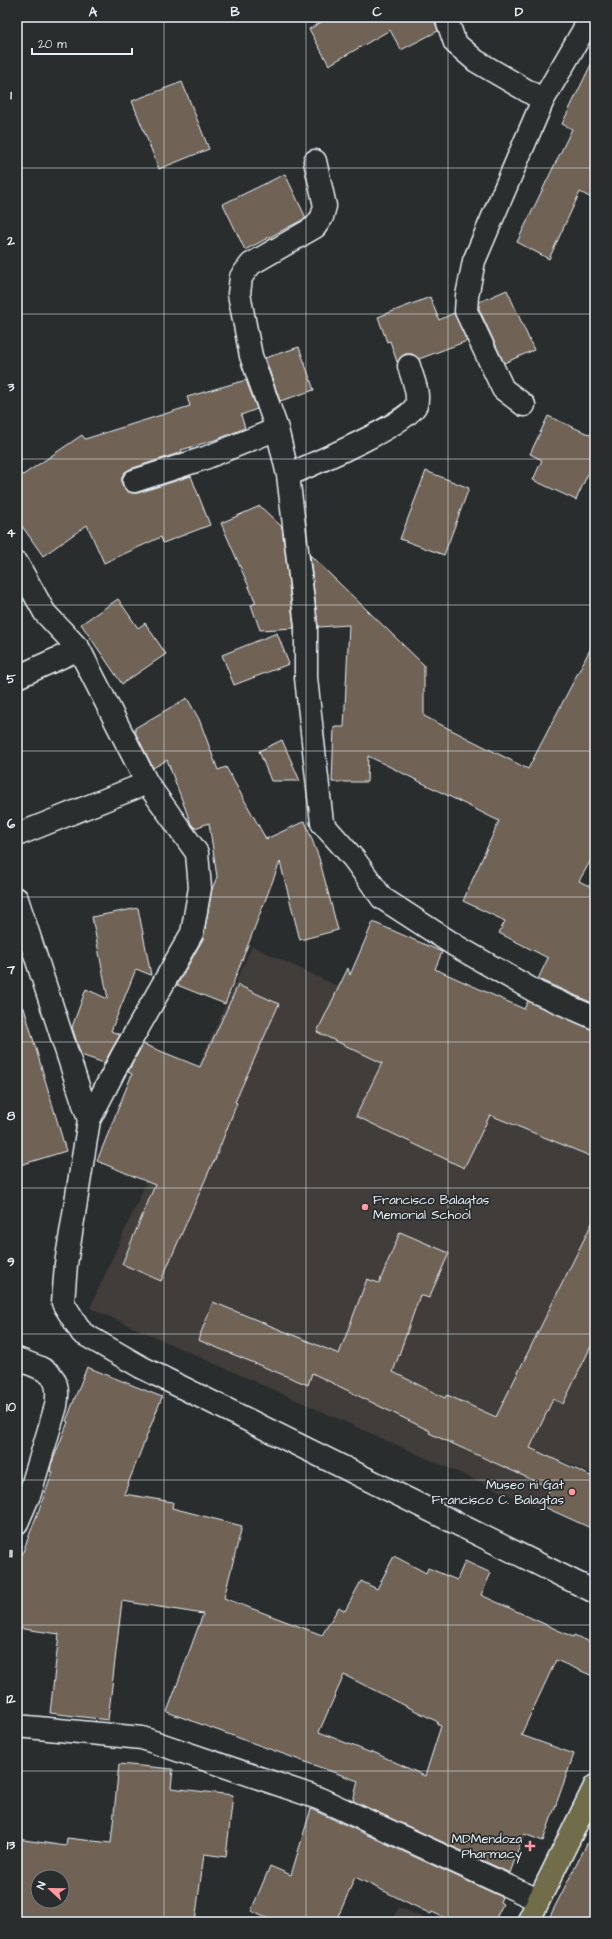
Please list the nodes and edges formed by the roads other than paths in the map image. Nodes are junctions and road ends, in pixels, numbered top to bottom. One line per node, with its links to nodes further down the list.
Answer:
1 (446, 17): 3 (street)
2 (589, 28): 3 (street)
3 (543, 100): 6 (street)
4 (315, 161): 7 (street)
5 (409, 366): 8 (street)
6 (524, 405)
7 (278, 429): 8 (street); 9 (street)
8 (288, 475): 16 (street)
9 (134, 481)
10 (17, 563): 11 (street)
11 (79, 649): 12 (street); 13 (street)
12 (17, 677)
13 (147, 783): 14 (street); 17 (street)
14 (17, 835)
15 (17, 899): 17 (street)
16 (595, 1018)
17 (89, 1120): 20 (street)
18 (17, 1359): 19 (street)
19 (17, 1523)
20 (595, 1592)
21 (17, 1726): 23 (street)
22 (595, 1786): 23 (main road)
23 (538, 1900): 24 (main road)
24 (528, 1922)

